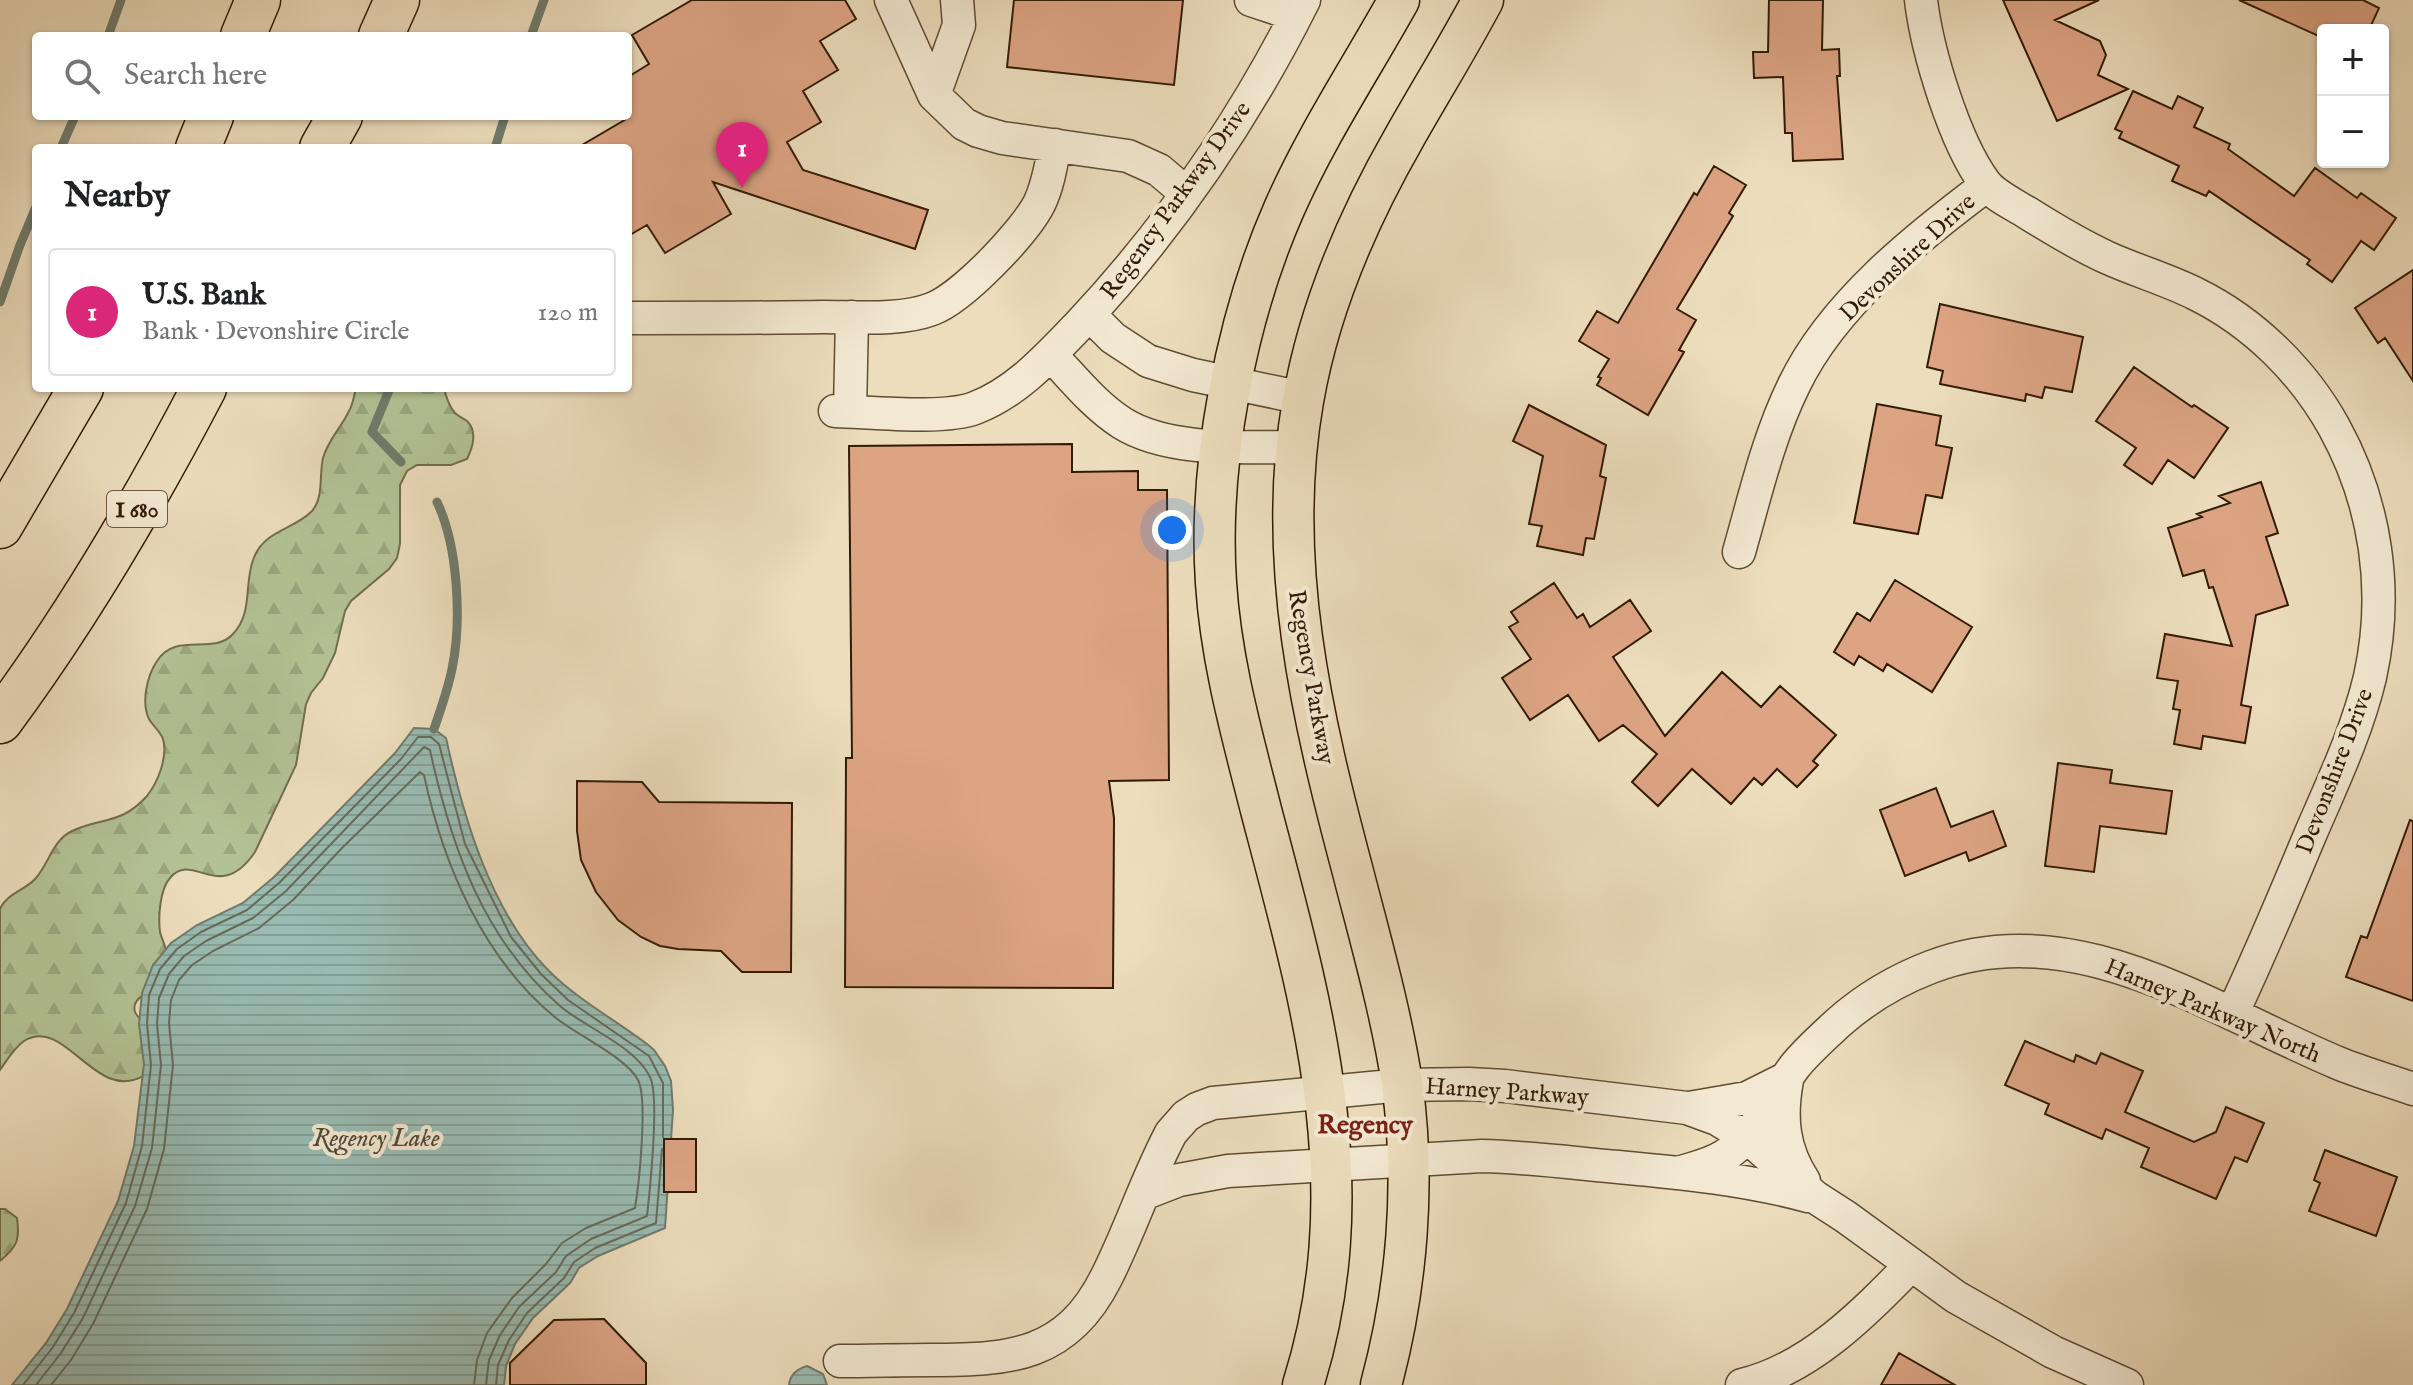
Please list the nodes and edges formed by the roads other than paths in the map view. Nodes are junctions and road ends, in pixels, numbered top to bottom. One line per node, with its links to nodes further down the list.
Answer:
1 (243, 0): 12 (highway)
2 (258, 0): 13 (highway)
3 (371, 0): 14 (highway)
4 (397, 0): 15 (highway)
5 (891, 0): 16 (street)
6 (957, 0): 16 (street)
7 (1251, 0): 11 (street)
8 (1399, 0): 28 (main road)
9 (1483, 0): 31 (main road, Regency Parkway)
10 (1921, 0): 22 (street, Devonshire Drive)
11 (1300, 7): 23 (street, Regency Parkway Drive)
12 (234, 32)
13 (245, 32)
14 (361, 32)
15 (383, 32)
16 (934, 95): 21 (street)
17 (331, 120): 19 (highway)
18 (338, 120): 20 (highway)
19 (322, 144)
20 (323, 144)
21 (1055, 145): 23 (street); 25 (street)
22 (1987, 185): 35 (street, Devonshire Drive); 37 (street, Devonshire Drive)
23 (1186, 193): 24 (street, Regency Parkway Drive)
24 (1089, 314): 27 (street, Regency Parkway Drive); 28 (street, Regency Parkway Drive)
25 (852, 317): 26 (street); 27 (street, Regency Parkway Drive)
26 (632, 318)
27 (1051, 355): 32 (street)
28 (1231, 384): 31 (street, Regency Parkway Drive); 32 (main road)
29 (79, 392): 34 (highway)
30 (202, 392): 36 (highway, I 680)
31 (1303, 398): 33 (main road, Regency Parkway)
32 (1222, 446): 33 (street); 41 (main road)
33 (1297, 447): 39 (main road, Regency Parkway)
34 (0, 526)
35 (1739, 552)
36 (0, 721)
37 (2232, 1014): 38 (street, Harney Parkway North); 40 (street, Harney Parkway North)
38 (1788, 1077): 42 (street, Harney Parkway); 43 (street, Harney Parkway North); 48 (street)
39 (1402, 1085): 41 (street, Harney Parkway); 42 (street, Harney Parkway); 44 (main road, Regency Parkway)
40 (2413, 1089)
41 (1326, 1094): 45 (main road); 47 (street, Harney Parkway)
42 (1687, 1108): 43 (street, Harney Parkway)
43 (1747, 1137): 46 (street); 48 (street, Harney Parkway)
44 (1408, 1159): 45 (street); 46 (street); 52 (main road, Regency Parkway)
45 (1331, 1164): 47 (street); 51 (main road)
46 (1678, 1173): 48 (street)
47 (1143, 1194): 50 (street, Harney Parkway)
48 (1815, 1197): 49 (street)
49 (1911, 1265): 53 (street); 54 (street)
50 (840, 1361)
51 (1303, 1385)
52 (1381, 1385)
53 (1742, 1385)
54 (2127, 1385)

